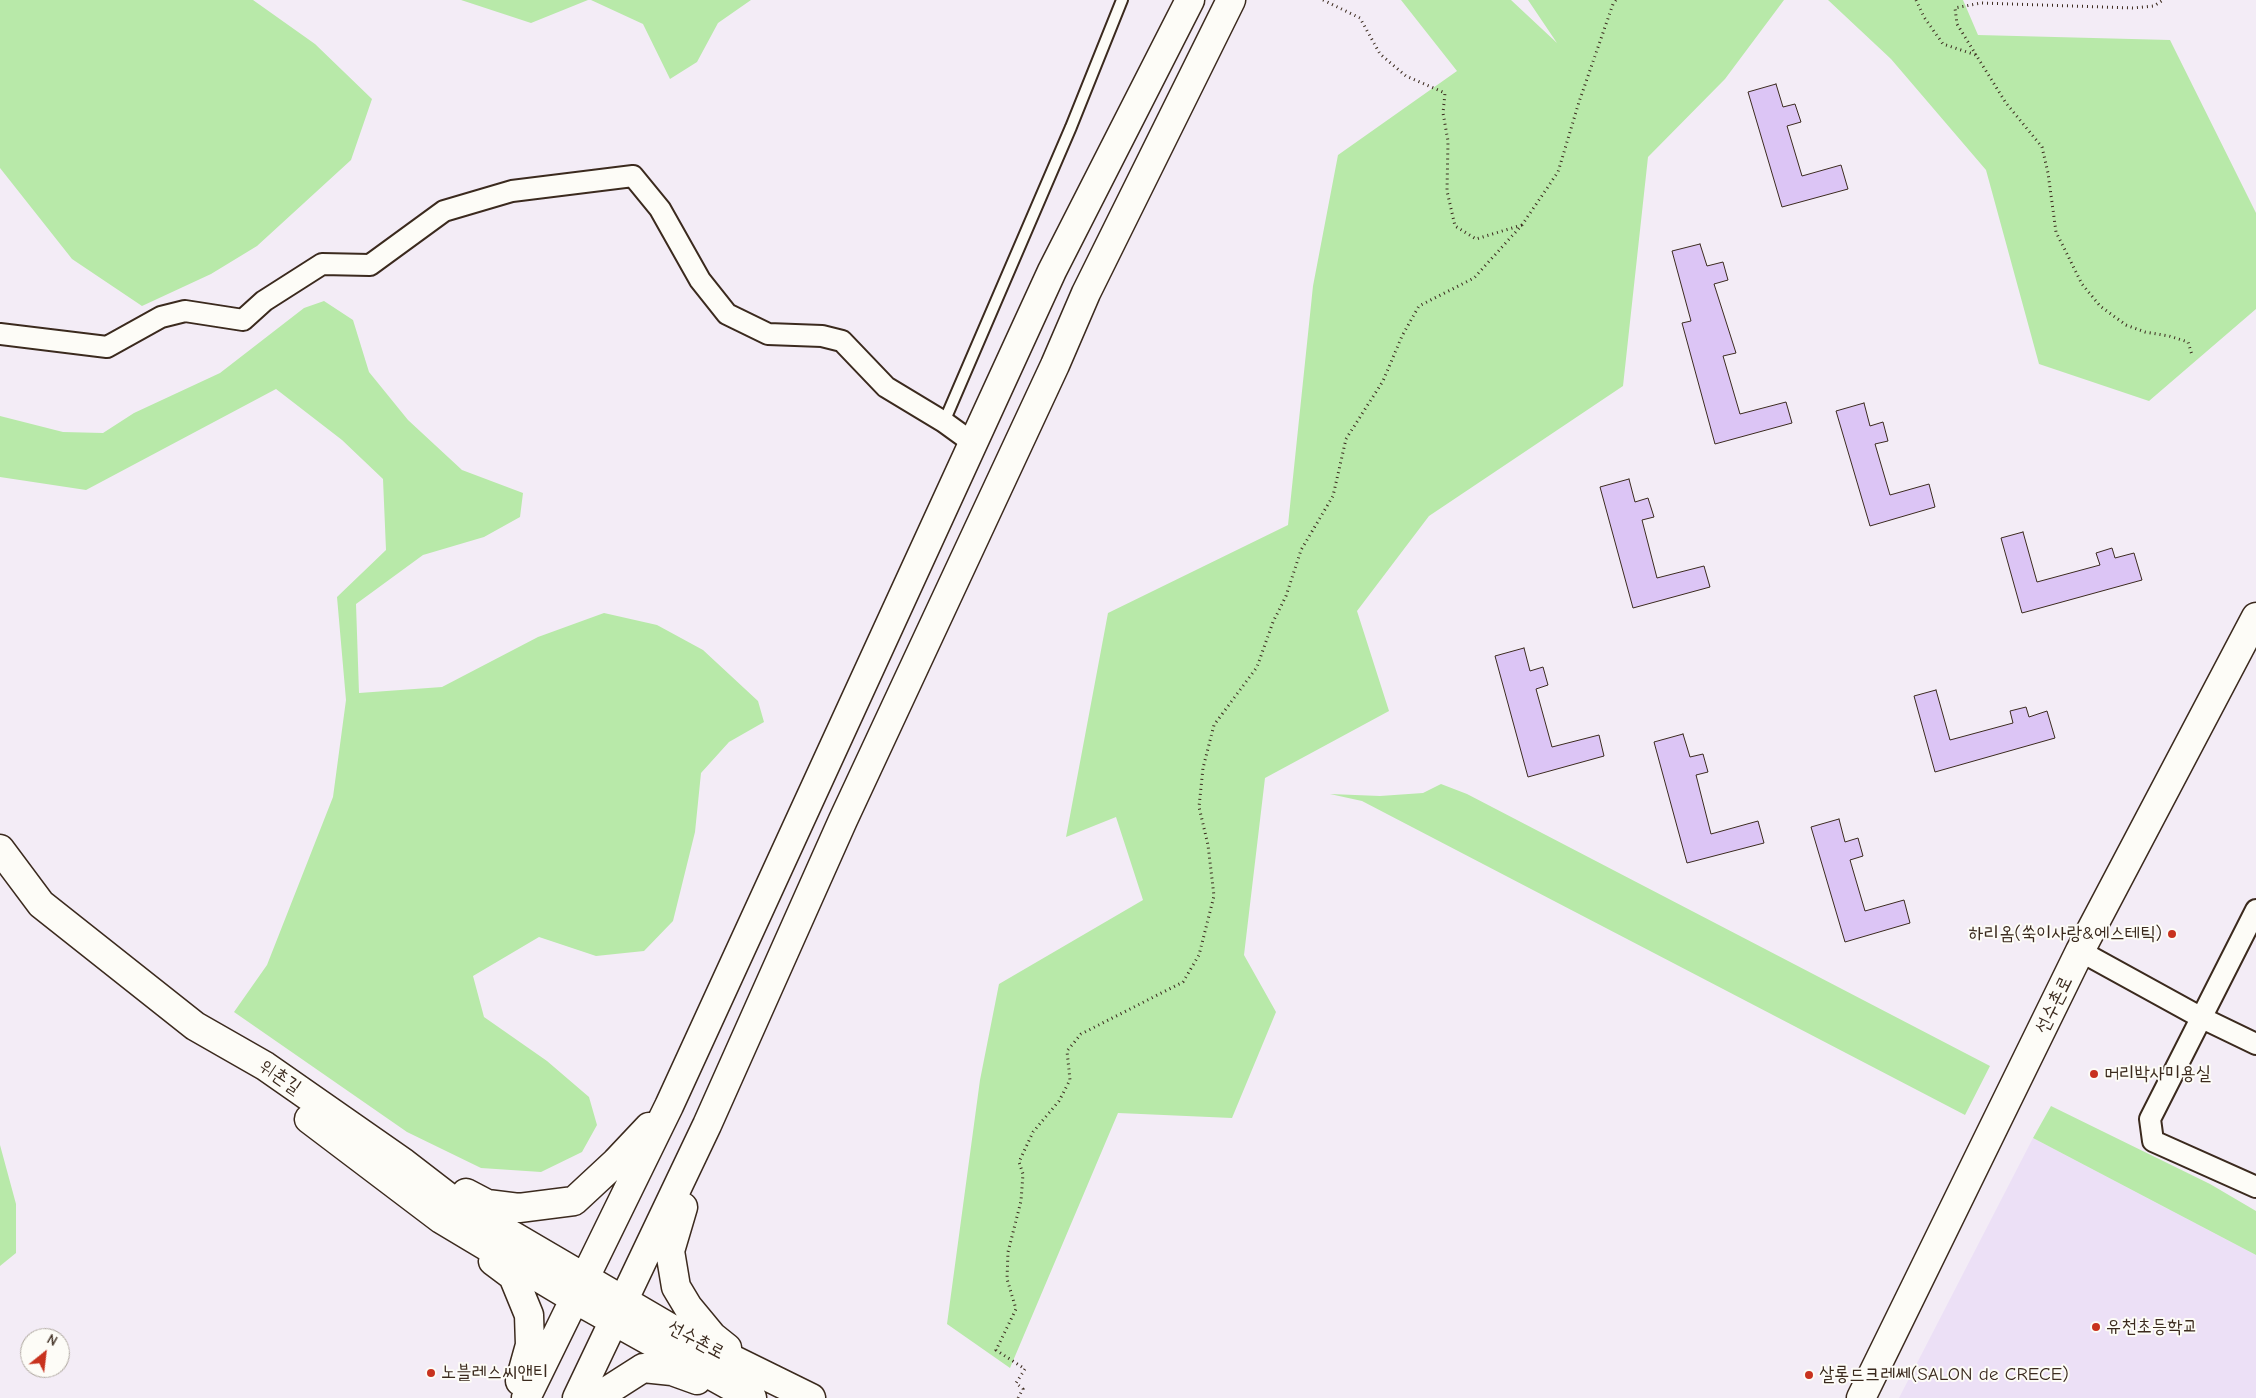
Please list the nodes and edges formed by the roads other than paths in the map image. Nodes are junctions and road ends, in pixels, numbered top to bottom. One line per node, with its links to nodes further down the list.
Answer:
1 (1122, 0): 5 (lane)
2 (1190, 0): 6 (street)
3 (1231, 0): 15 (street)
4 (0, 334): 5 (street)
5 (944, 422): 6 (street)
6 (973, 443): 14 (street)
7 (2256, 618): 10 (street, 선수촌로)
8 (0, 849): 13 (street, 위촌길)
9 (2256, 910): 11 (street)
10 (2080, 951): 11 (street); 29 (street, 선수촌로)
11 (2200, 1017): 12 (street); 17 (street)
12 (2256, 1044)
13 (265, 1066): 16 (street, 위촌길); 18 (street)
14 (669, 1106): 16 (street); 19 (street)
15 (708, 1125): 20 (street); 21 (street)
16 (404, 1163): 19 (street, 위촌길)
17 (2256, 1187)
18 (441, 1219): 19 (street); 22 (street)
19 (578, 1288): 20 (street, 선수촌로); 23 (street)
20 (620, 1310): 21 (street, 선수촌로); 24 (street); 27 (street, 선수촌로)
21 (751, 1369): 28 (street, 선수촌로)
22 (515, 1398)
23 (526, 1398)
24 (577, 1398)
25 (596, 1398): 26 (street)
26 (746, 1398)
27 (752, 1398)
28 (811, 1398)
29 (1861, 1398)

